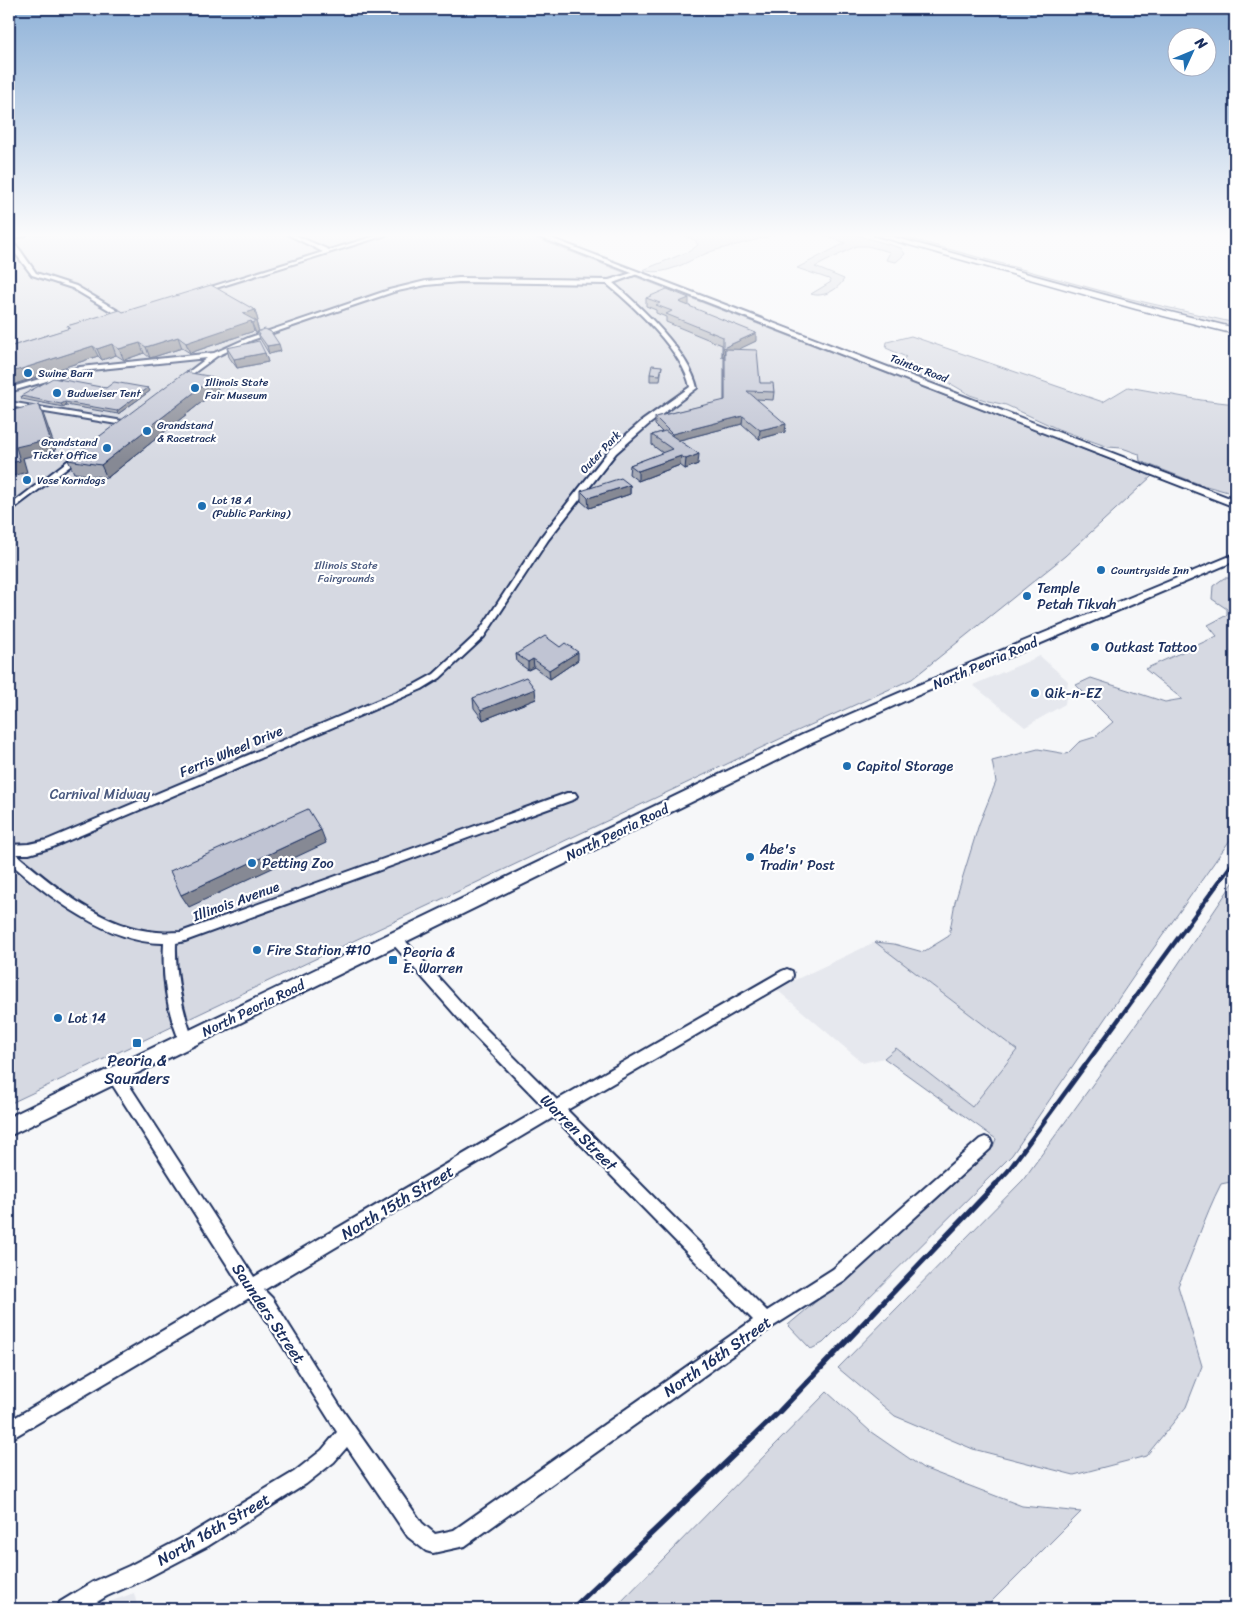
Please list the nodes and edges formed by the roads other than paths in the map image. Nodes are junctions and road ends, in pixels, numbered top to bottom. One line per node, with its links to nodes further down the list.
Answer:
1 (115, 311): 8 (street)
2 (332, 311): 12 (street)
3 (639, 311): 21 (street, Outer Park)
4 (734, 311): 18 (main road, Taintor Road)
5 (1153, 311): 11 (highway)
6 (1191, 311): 10 (highway)
7 (132, 313): 8 (street)
8 (124, 316): 9 (street)
9 (116, 318)
10 (1235, 321)
11 (1235, 331)
12 (215, 355): 13 (street); 14 (street)
13 (175, 384)
14 (9, 390)
15 (9, 404): 16 (street)
16 (116, 429)
17 (86, 451): 19 (street)
18 (1235, 504)
19 (9, 510)
20 (1235, 558): 26 (main road, North Peoria Road)
21 (457, 658): 23 (street, Ferris Wheel Drive)
22 (571, 796): 25 (street, Illinois Avenue)
23 (9, 850)
24 (9, 855): 25 (street, Illinois Avenue)
25 (170, 939): 28 (street)
26 (396, 939): 28 (main road, North Peoria Road); 30 (street, Warren Street)
27 (787, 975): 30 (street, North 15th Street)
28 (186, 1040): 29 (main road, North Peoria Road)
29 (115, 1076): 31 (main road, North Peoria Road); 33 (street, Saunders Street)
30 (557, 1108): 33 (street, North 15th Street); 34 (street, Warren Street)
31 (9, 1127)
32 (985, 1144): 34 (street, North 16th Street)
33 (252, 1289): 35 (street, North 15th Street); 36 (street, Saunders Street)
34 (766, 1321): 37 (street, North 16th Street)
35 (9, 1431)
36 (348, 1432): 37 (street, Saunders Street); 38 (street, North 16th Street)
37 (433, 1544)
38 (67, 1609)

